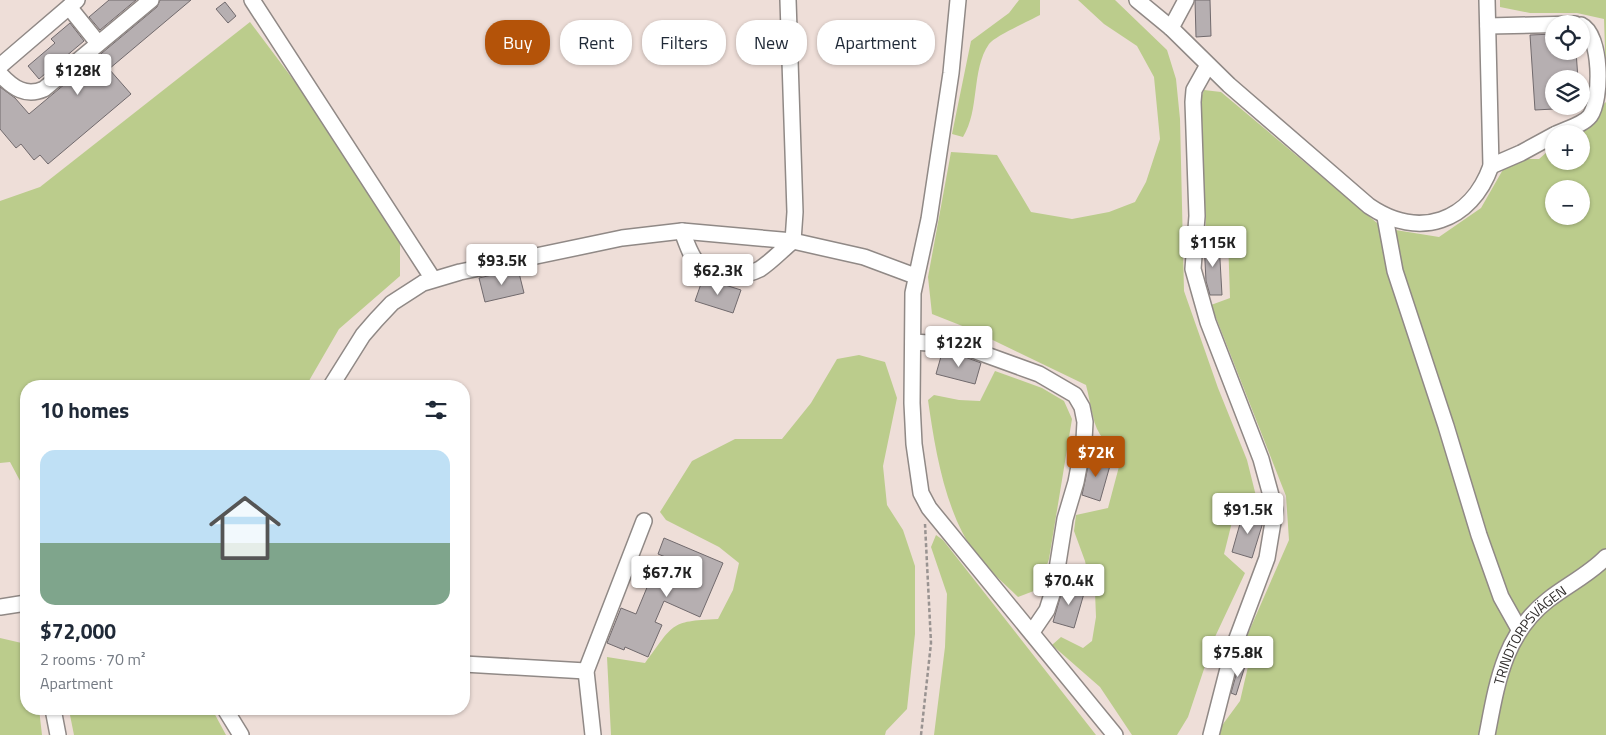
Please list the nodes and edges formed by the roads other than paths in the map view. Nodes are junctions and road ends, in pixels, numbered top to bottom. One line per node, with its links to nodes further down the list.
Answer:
1 (151, 0): 13 (street)
2 (252, 0): 24 (street)
3 (788, 0): 22 (street)
4 (958, 0): 23 (street)
5 (1137, 0): 11 (street)
6 (1186, 0): 11 (street)
7 (1487, 0): 10 (street)
8 (73, 3): 13 (street); 15 (street)
9 (1545, 25): 10 (street)
10 (1488, 26): 19 (street)
11 (1171, 28): 14 (street)
12 (1590, 34): 17 (street)
13 (98, 43): 16 (street)
14 (1208, 65): 20 (street); 41 (street)
15 (0, 66)
16 (0, 74)
17 (1574, 125)
18 (1545, 140): 19 (street)
19 (1491, 166): 20 (street)
20 (1385, 217): 31 (street)
21 (682, 231): 22 (street); 22 (street); 24 (street)
22 (793, 241): 23 (street)
23 (916, 276): 25 (street)
24 (433, 279): 26 (street)
25 (913, 342): 32 (street); 32 (street)
26 (335, 380)
27 (644, 521): 34 (street)
28 (1606, 557): 31 (street, TRINDTORPSVÄGEN)
29 (20, 604): 30 (street)
30 (0, 607)
31 (1519, 628): 42 (street, TRINDTORPSVÄGEN)
32 (1032, 632): 40 (street)
33 (470, 664): 34 (street)
34 (586, 670): 39 (street)
35 (54, 715): 37 (street)
36 (229, 715): 38 (street)
37 (58, 735)
38 (241, 735)
39 (593, 735)
40 (1115, 735)
41 (1211, 735)
42 (1487, 735)

